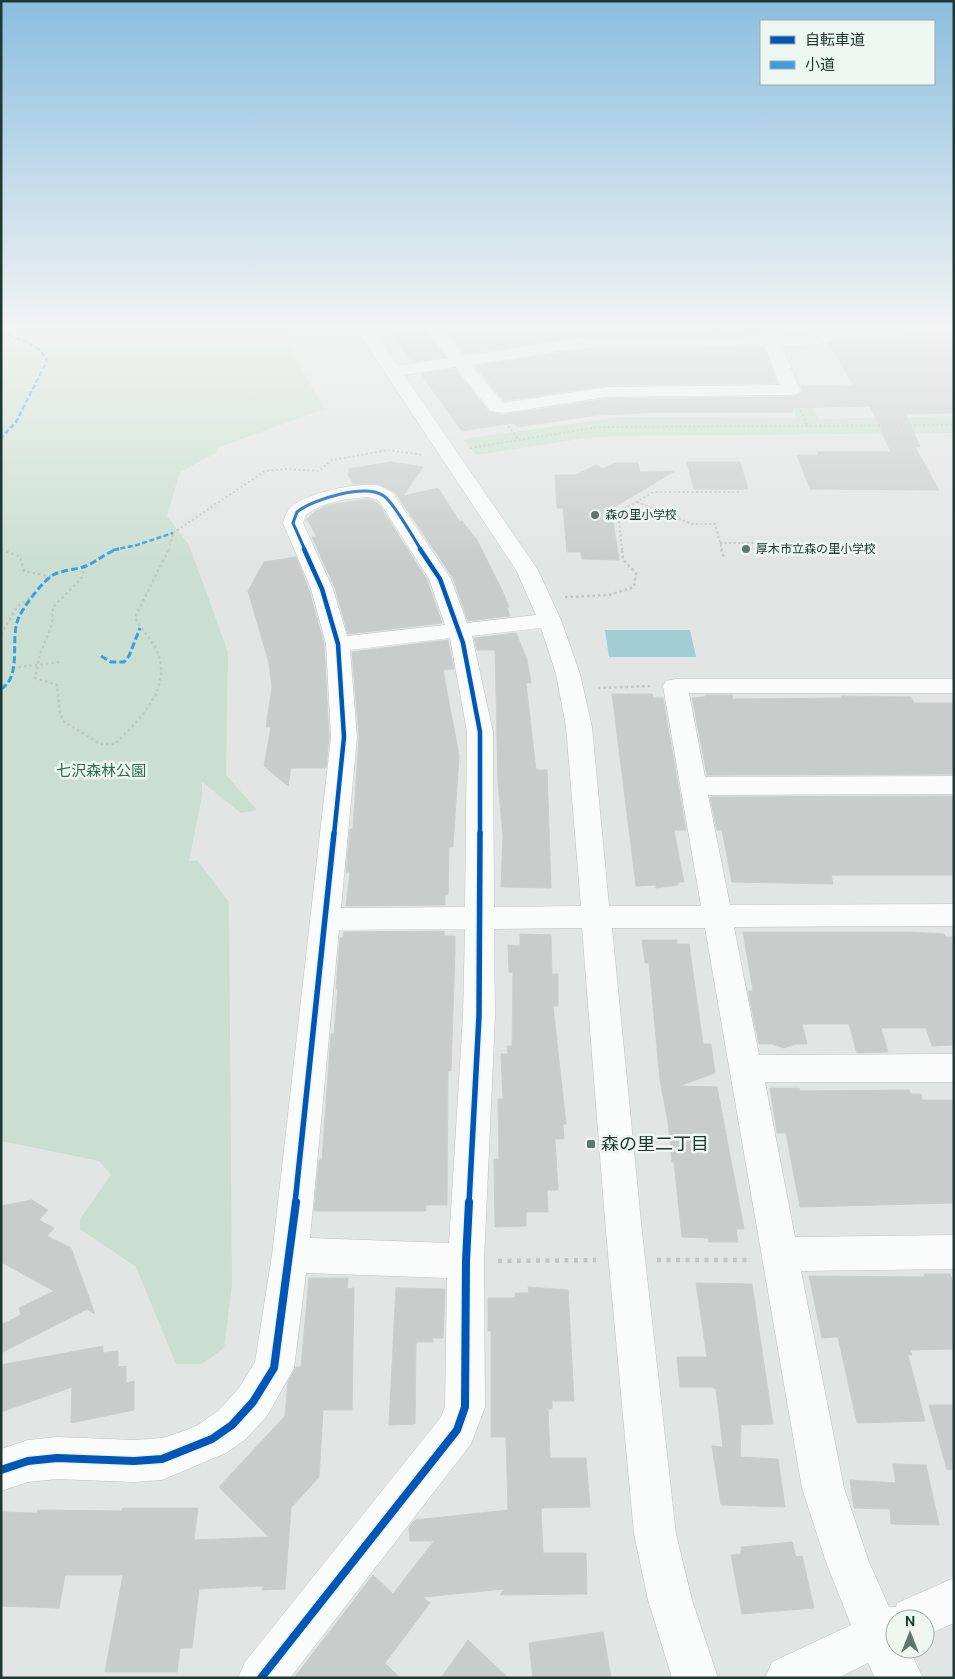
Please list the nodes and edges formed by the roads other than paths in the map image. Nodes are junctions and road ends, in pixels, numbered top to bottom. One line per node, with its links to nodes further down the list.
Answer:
1 (417, 407): 2 (street)
2 (555, 609): 3 (street); 11 (street)
3 (459, 629): 4 (street); 4 (street); 10 (street)
4 (338, 644): 12 (street)
5 (954, 686): 7 (street)
6 (954, 785): 7 (street)
7 (693, 786): 9 (street)
8 (954, 914): 9 (street)
9 (716, 917): 11 (street); 14 (street)
10 (480, 918): 11 (street); 12 (street); 18 (street)
11 (596, 918): 26 (street)
12 (324, 919): 16 (street)
13 (954, 1068): 14 (street)
14 (746, 1069): 17 (street)
15 (954, 1252): 17 (street)
16 (290, 1255): 18 (street); 19 (street)
17 (780, 1257): 22 (street)
18 (466, 1261): 25 (street)
19 (1, 1470)
20 (954, 1600): 21 (street)
21 (934, 1609)
22 (885, 1612)
23 (885, 1632): 27 (street)
24 (898, 1659): 28 (street)
25 (260, 1678)
26 (695, 1678)
27 (788, 1678)
28 (900, 1678)

